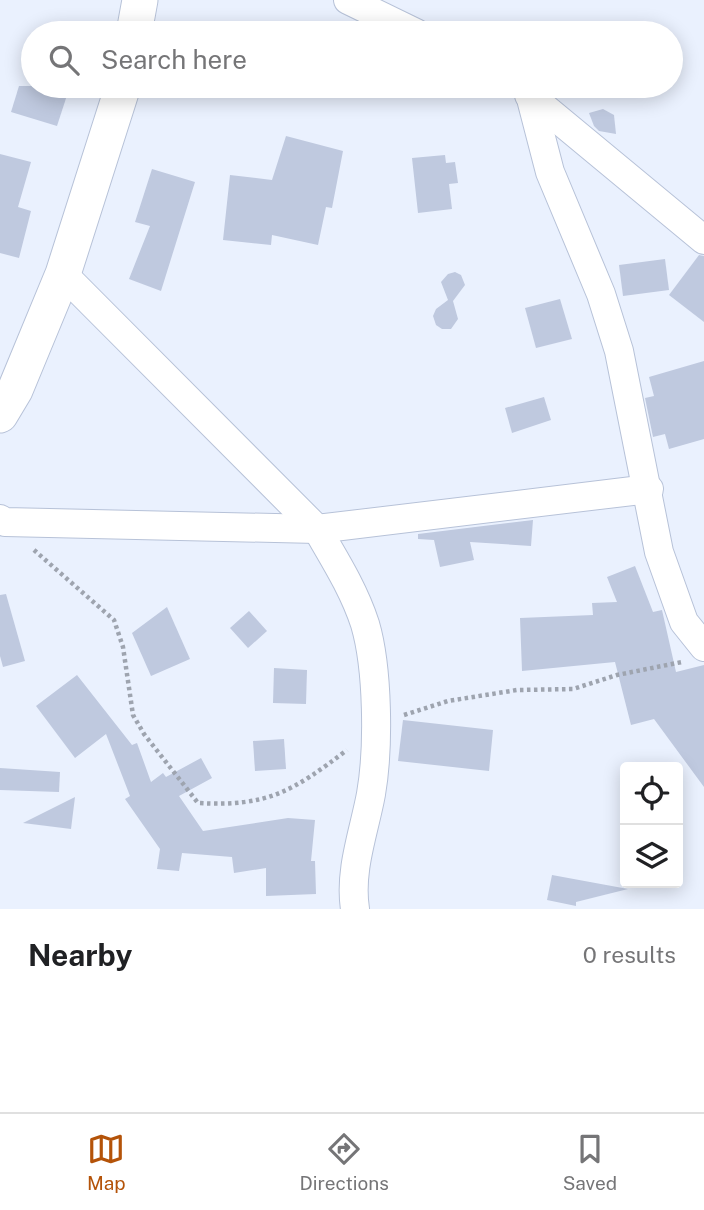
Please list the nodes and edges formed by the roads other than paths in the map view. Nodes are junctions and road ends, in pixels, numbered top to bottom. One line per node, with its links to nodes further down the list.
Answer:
1 (140, 0): 3 (street)
2 (348, 0): 4 (street)
3 (136, 21)
4 (391, 21)
5 (120, 98): 9 (street)
6 (524, 98): 11 (street)
7 (531, 98): 8 (street)
8 (704, 240)
9 (63, 274): 10 (street); 13 (street)
10 (0, 415)
11 (649, 489): 13 (street); 14 (street)
12 (3, 521): 13 (street)
13 (317, 529): 15 (street)
14 (698, 654)
15 (355, 909)

